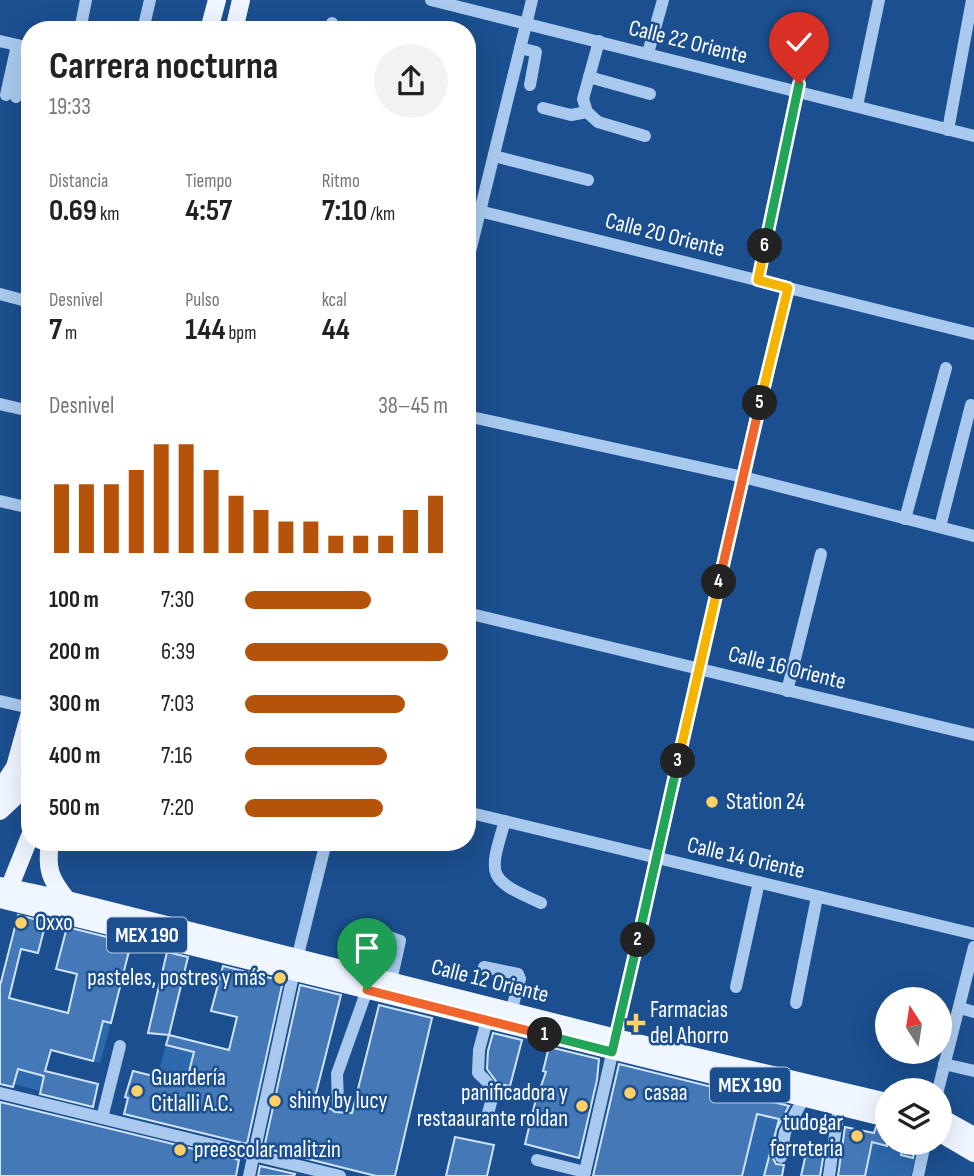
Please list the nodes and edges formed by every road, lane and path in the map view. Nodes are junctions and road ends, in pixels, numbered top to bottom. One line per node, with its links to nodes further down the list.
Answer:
1 (86, 0): 10 (street)
2 (150, 0): 11 (street)
3 (217, 0): 12 (main road)
4 (241, 0): 13 (main road)
5 (431, 0): 14 (street, Calle 22 Oriente)
6 (532, 0): 14 (street)
7 (663, 0): 20 (street)
8 (880, 0): 27 (street)
9 (972, 0): 30 (street)
10 (82, 21)
11 (145, 21)
12 (211, 21)
13 (236, 21)
14 (526, 22): 16 (street, Calle 22 Oriente); 19 (street)
15 (0, 41): 17 (street)
16 (599, 41): 20 (street, Calle 22 Oriente); 22 (street)
17 (21, 46)
18 (806, 46): 24 (street)
19 (520, 48): 23 (street); 33 (street)
20 (648, 53): 24 (street, Calle 22 Oriente)
21 (21, 60): 26 (street)
22 (589, 77): 25 (street); 29 (street)
23 (530, 85)
24 (798, 92): 27 (street, Calle 22 Oriente); 37 (street)
25 (650, 94)
26 (7, 95)
27 (857, 106): 30 (street, Calle 22 Oriente)
28 (543, 108): 29 (street)
29 (587, 112): 31 (street)
30 (948, 130): 32 (street, Calle 22 Oriente)
31 (645, 136)
32 (974, 136)
33 (494, 156): 34 (street); 35 (street)
34 (588, 180)
35 (476, 205)
36 (476, 210): 37 (street, Calle 20 Oriente)
37 (758, 280): 38 (street, Calle 20 Oriente)
38 (788, 288): 41 (street, Calle 20 Oriente); 47 (street)
39 (0, 295): 40 (street)
40 (21, 300)
41 (974, 334)
42 (946, 368): 50 (street)
43 (0, 404): 45 (street)
44 (971, 405): 51 (street)
45 (21, 409)
46 (476, 418): 47 (street)
47 (743, 477): 50 (street); 55 (street)
48 (0, 501): 49 (street)
49 (21, 506)
50 (905, 519): 51 (street)
51 (940, 527): 52 (street)
52 (974, 536)
53 (821, 554): 56 (street)
54 (476, 615): 55 (street, Calle 16 Oriente)
55 (699, 668): 56 (street, Calle 16 Oriente); 69 (street)
56 (787, 691): 59 (street, Calle 16 Oriente)
57 (0, 701): 58 (street)
58 (21, 708)
59 (974, 735)
60 (21, 745): 61 (main road)
61 (0, 790)
62 (21, 790): 63 (main road)
63 (0, 811)
64 (476, 814): 65 (street, Calle 14 Oriente)
65 (505, 821): 69 (street, Calle 14 Oriente); 74 (street)
66 (23, 851): 71 (main road)
67 (50, 851): 73 (main road)
68 (324, 851): 78 (street)
69 (656, 858): 70 (street, Calle 14 Oriente); 89 (street)
70 (758, 883): 72 (street, Calle 14 Oriente); 81 (street)
71 (2, 895): 73 (main road, Calle 12 Oriente / MEX 190); 78 (main road, Calle 12 Oriente / MEX 190)
72 (817, 897): 76 (street, Calle 14 Oriente); 83 (street)
73 (67, 900): 78 (main road, Calle 12 Oriente / MEX 190)
74 (541, 903)
75 (369, 930): 80 (street)
76 (974, 934)
77 (974, 947): 84 (street)
78 (296, 964): 80 (main road, Calle 12 Oriente / MEX 190); 82 (main road, Calle 12 Oriente / MEX 190); 106 (street)
79 (484, 967): 85 (street)
80 (391, 981): 85 (main road, Calle 12 Oriente / MEX 190)
81 (736, 986)
82 (367, 990): 87 (main road, Calle 12 Oriente / MEX 190); 97 (street)
83 (796, 1003)
84 (960, 1008): 86 (street); 88 (street)
85 (511, 1012): 89 (main road, Calle 12 Oriente / MEX 190)
86 (974, 1012)
87 (487, 1020): 89 (main road, Calle 12 Oriente / MEX 190); 101 (street)
88 (952, 1036)
89 (614, 1045): 95 (main road, Calle 12 Oriente / MEX 190); 96 (main road, Calle 12 Oriente / MEX 190); 110 (street)
90 (120, 1046): 100 (street)
91 (944, 1064): 92 (street); 93 (street)
92 (974, 1071)
93 (941, 1078)
94 (0, 1094): 100 (street)
95 (804, 1098): 98 (main road, Calle 12 Oriente / MEX 190); 108 (street)
96 (875, 1099)
97 (338, 1104)
98 (839, 1106): 99 (main road, Calle 12 Oriente / MEX 190); 113 (street)
99 (875, 1115)
100 (102, 1118): 106 (street)
101 (486, 1121)
102 (952, 1124): 103 (main road)
103 (974, 1136)
104 (952, 1140): 105 (main road)
105 (974, 1153)
106 (255, 1155): 111 (street); 112 (street)
107 (922, 1155): 114 (street)
108 (781, 1157)
109 (537, 1160): 110 (street)
110 (584, 1174)
111 (249, 1176)
112 (340, 1176)
113 (829, 1176)
114 (918, 1176)

